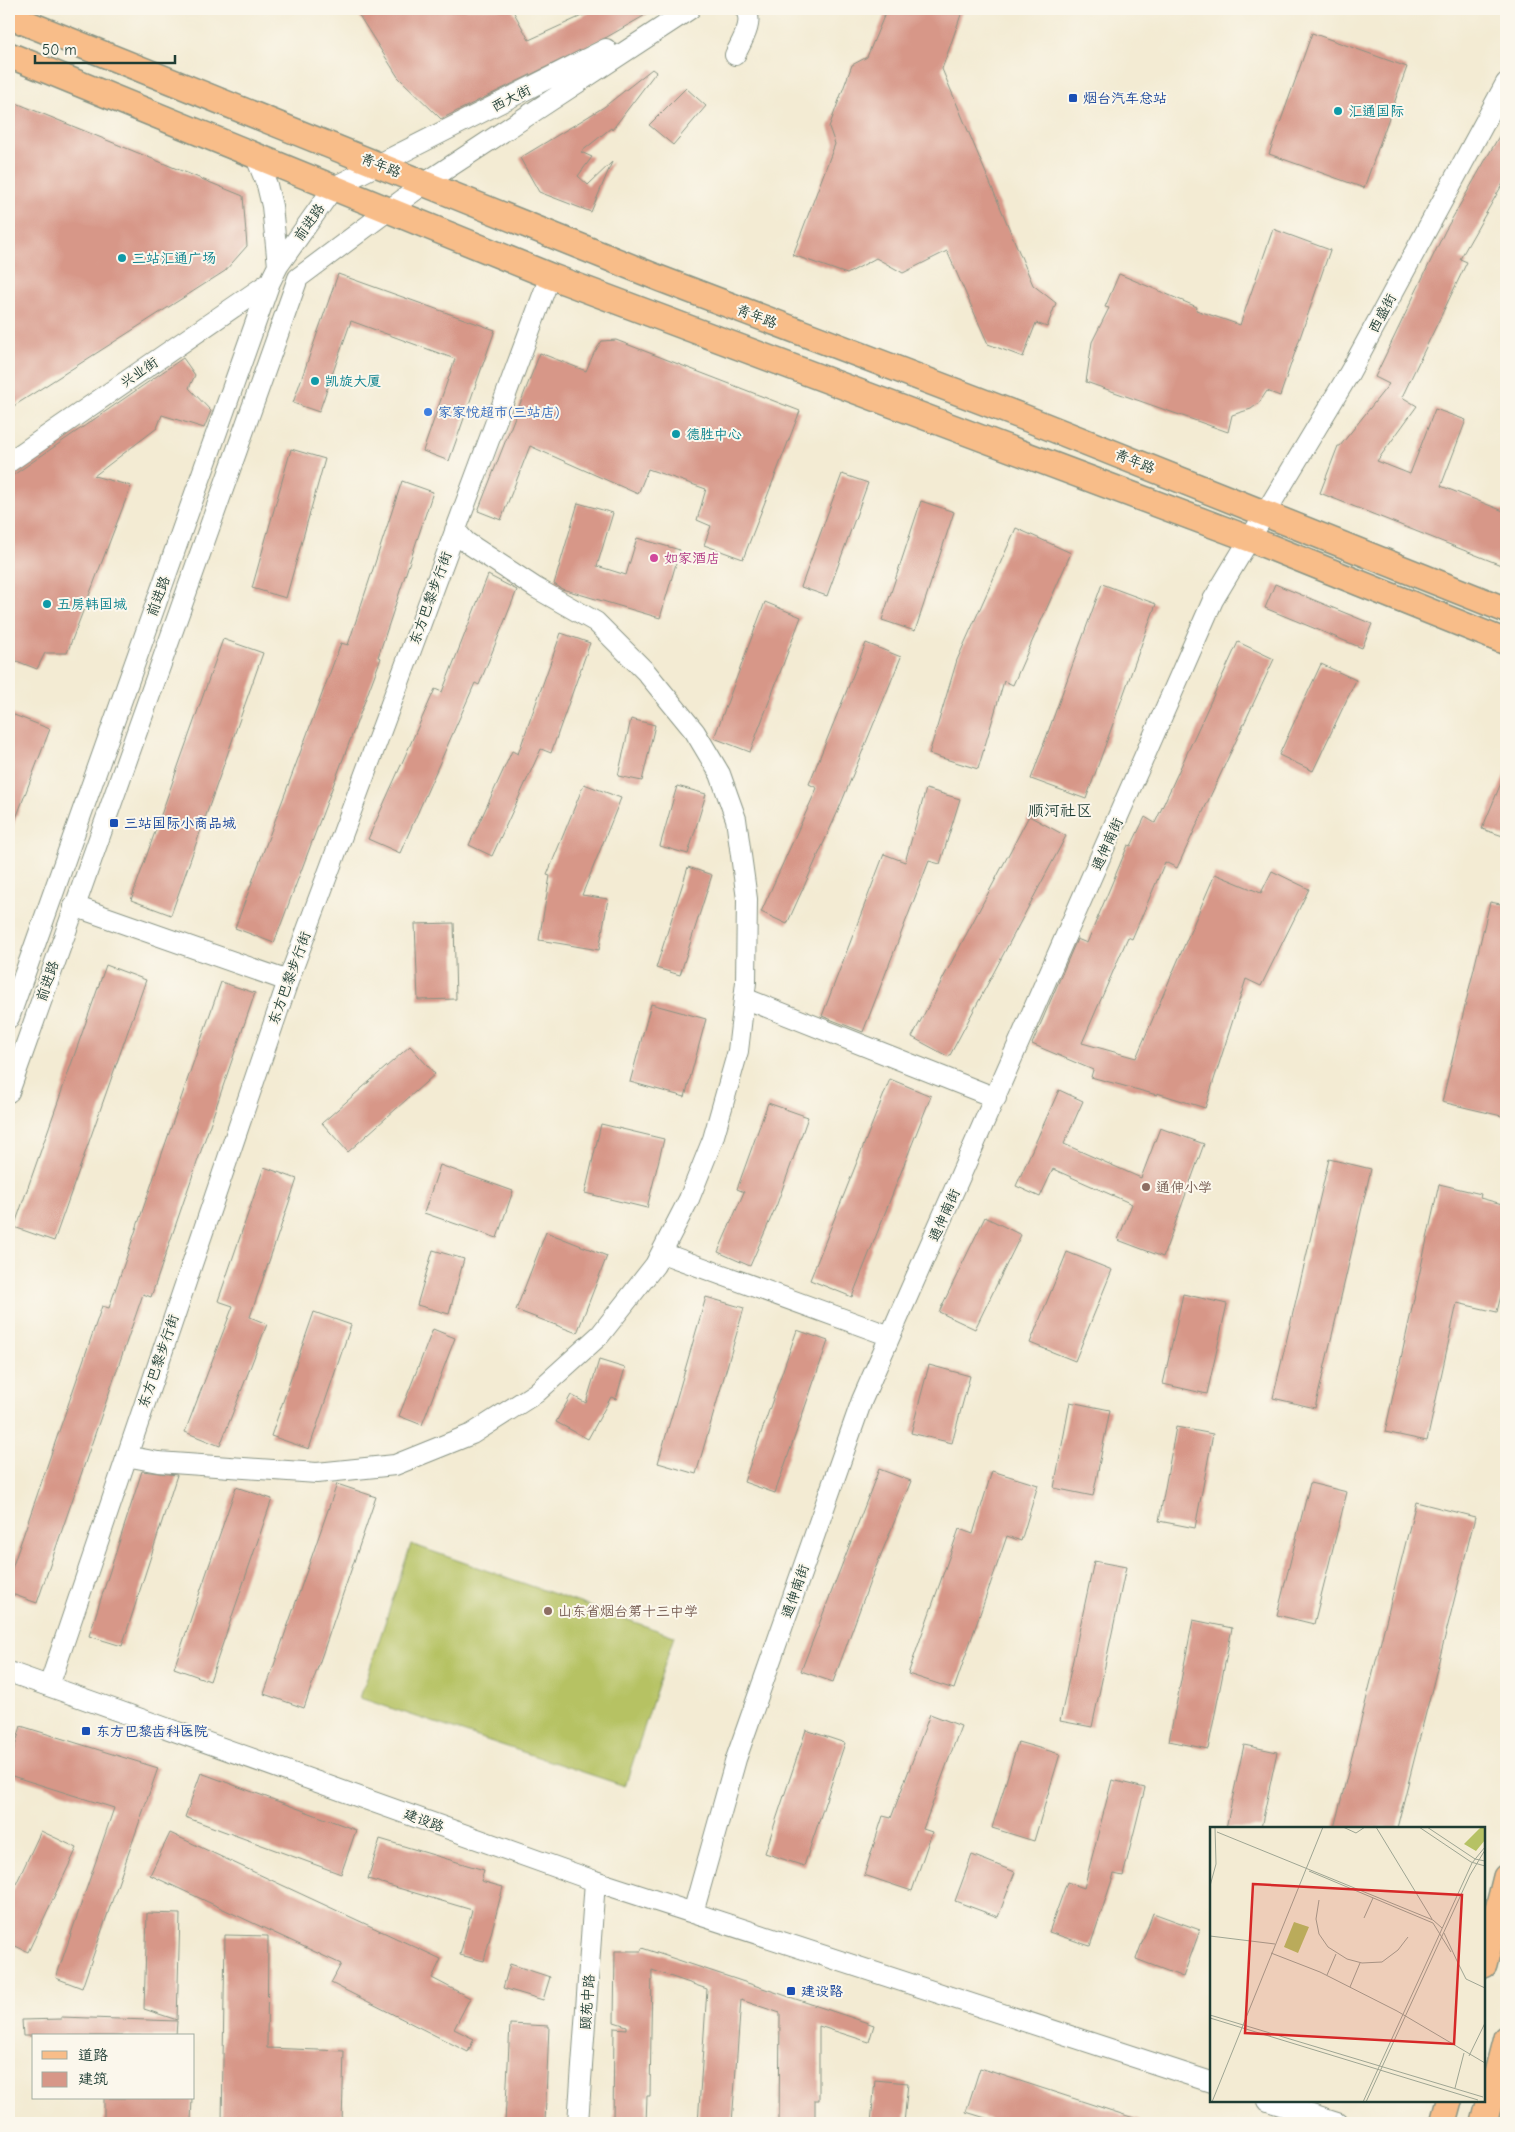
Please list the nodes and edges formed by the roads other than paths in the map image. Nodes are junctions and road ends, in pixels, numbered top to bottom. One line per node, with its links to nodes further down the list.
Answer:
1 (689, 9): 8 (street, 西大街); 9 (street, 西大街)
2 (745, 9): 5 (street)
3 (9, 16): 8 (main road, 青年路)
4 (9, 55): 7 (main road)
5 (736, 55)
6 (1506, 83): 15 (street, 西盛街)
7 (255, 155): 10 (main road); 12 (street)
8 (380, 165): 9 (main road, 青年路); 10 (street, 西大街)
9 (424, 183): 11 (street, 西大街); 15 (main road, 青年路)
10 (334, 188): 11 (main road); 12 (street, 前进路)
11 (387, 209): 13 (main road); 20 (street, 前进路)
12 (274, 274): 14 (street, 兴业街); 23 (street, 前进路)
13 (550, 276): 16 (street, 东方巴黎步行街); 17 (main road)
14 (9, 462)
15 (1265, 513): 17 (street, 西盛街); 18 (main road, 青年路)
16 (455, 530): 21 (street, 东方巴黎步行街); 22 (street)
17 (1250, 539): 19 (main road); 25 (street, 通伸南街)
18 (1506, 610)
19 (1506, 642)
20 (74, 906): 21 (street); 24 (street, 前进路)
21 (288, 981): 28 (street, 东方巴黎步行街)
22 (744, 998): 25 (street); 26 (street)
23 (9, 1018)
24 (9, 1092)
25 (996, 1098): 27 (street, 通伸南街)
26 (662, 1253): 27 (street); 28 (street)
27 (890, 1336): 33 (street, 通伸南街)
28 (126, 1456): 30 (street, 东方巴黎步行街)
29 (9, 1672): 30 (street, 建设路)
30 (49, 1686): 32 (street, 建设路)
31 (1506, 1877): 34 (main road)
32 (596, 1881): 33 (street, 建设路); 39 (street, 颐苑中路)
33 (693, 1913): 36 (street, 建设路)
34 (1485, 1961)
35 (1506, 2038): 42 (main road)
36 (1210, 2082)
37 (1271, 2102): 40 (street)
38 (1449, 2102): 41 (main road)
39 (578, 2123)
40 (1337, 2123)
41 (1443, 2123)
42 (1484, 2123)

